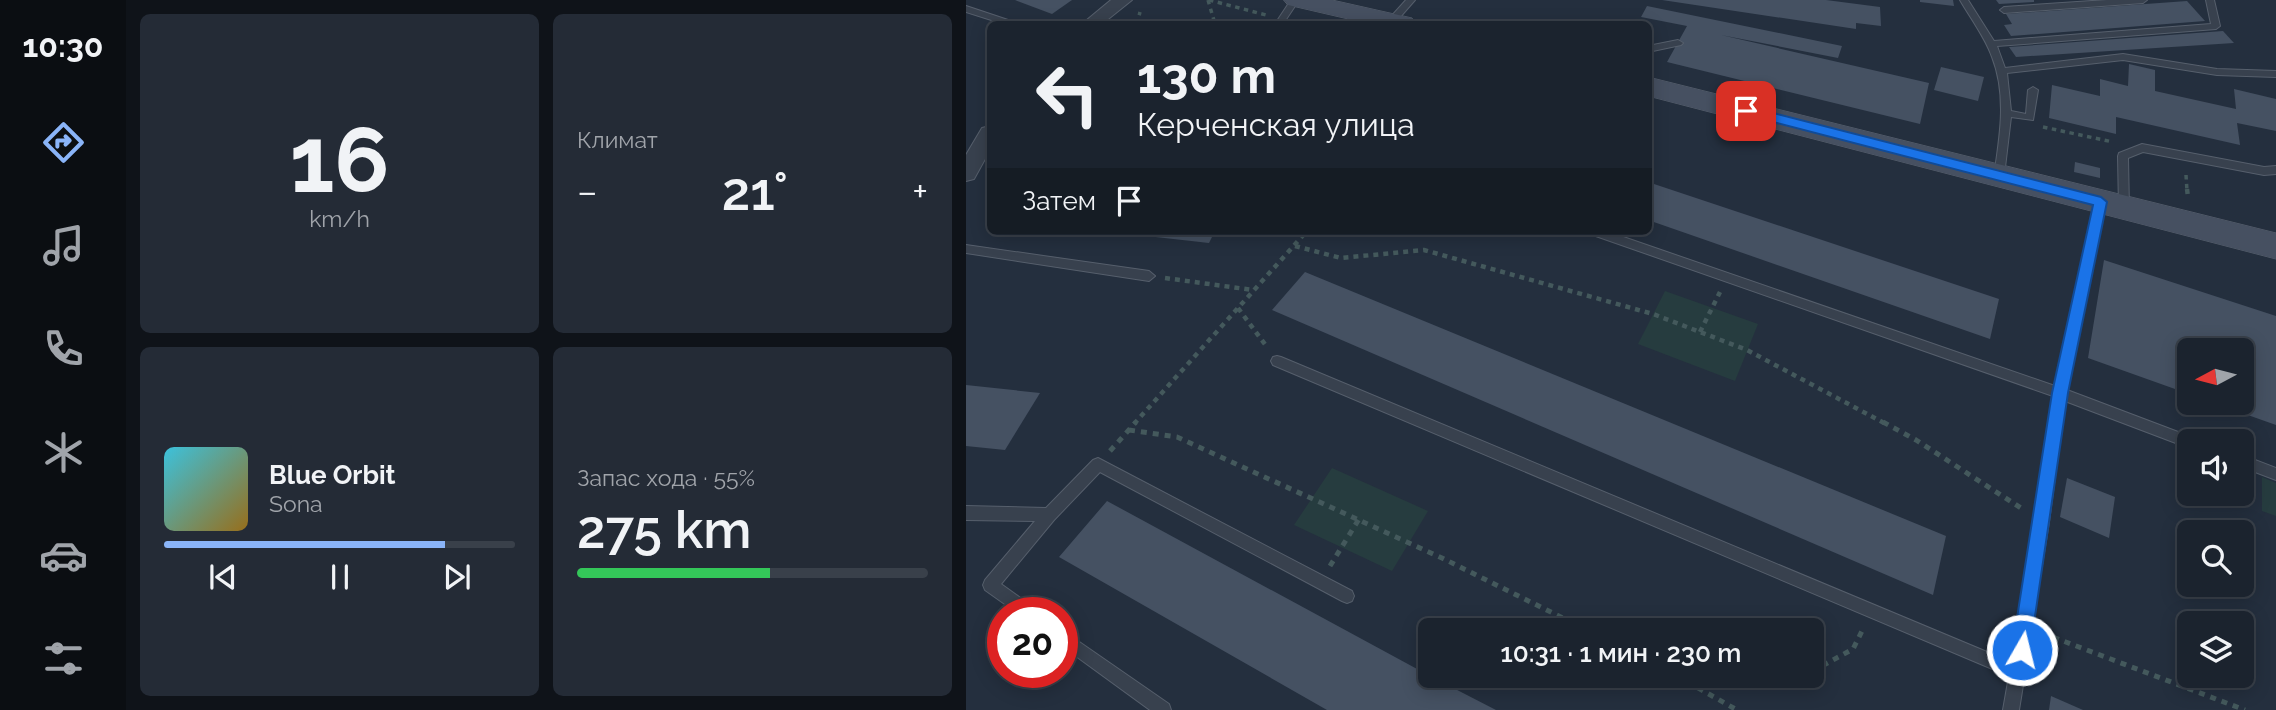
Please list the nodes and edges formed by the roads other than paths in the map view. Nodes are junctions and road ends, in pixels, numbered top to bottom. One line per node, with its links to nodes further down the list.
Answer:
1 (1123, 0): 10 (street)
2 (1410, 0): 12 (lane)
3 (1964, 0): 14 (lane)
4 (2143, 0): 7 (lane)
5 (2210, 0): 14 (lane)
6 (966, 9): 9 (lane)
7 (2004, 10)
8 (1289, 11): 11 (street)
9 (1003, 21)
10 (1095, 21)
11 (1379, 21)
12 (1398, 21)
13 (1678, 43): 15 (lane)
14 (1990, 44): 16 (lane)
15 (1652, 48)
16 (2002, 71): 17 (lane); 20 (lane)
17 (2276, 74)
18 (1652, 87): 24 (street)
19 (2033, 90): 20 (lane)
20 (2007, 116): 24 (lane)
21 (987, 137): 23 (street)
22 (2276, 170): 25 (lane)
23 (966, 173)
24 (1999, 176): 25 (street)
25 (2112, 205): 27 (street); 31 (lane)
26 (1605, 235): 31 (lane)
27 (2276, 246)
28 (966, 249): 29 (lane)
29 (1149, 276)
30 (1277, 361): 40 (lane)
31 (2060, 393): 32 (lane); 40 (lane)
32 (2177, 437)
33 (2254, 466): 34 (lane)
34 (2276, 474)
35 (966, 513): 36 (lane)
36 (1049, 515): 37 (lane); 38 (lane)
37 (1347, 596)
38 (1007, 597)
39 (1078, 649): 41 (lane)
40 (2019, 673): 42 (lane)
41 (1163, 710)
42 (2011, 710)

